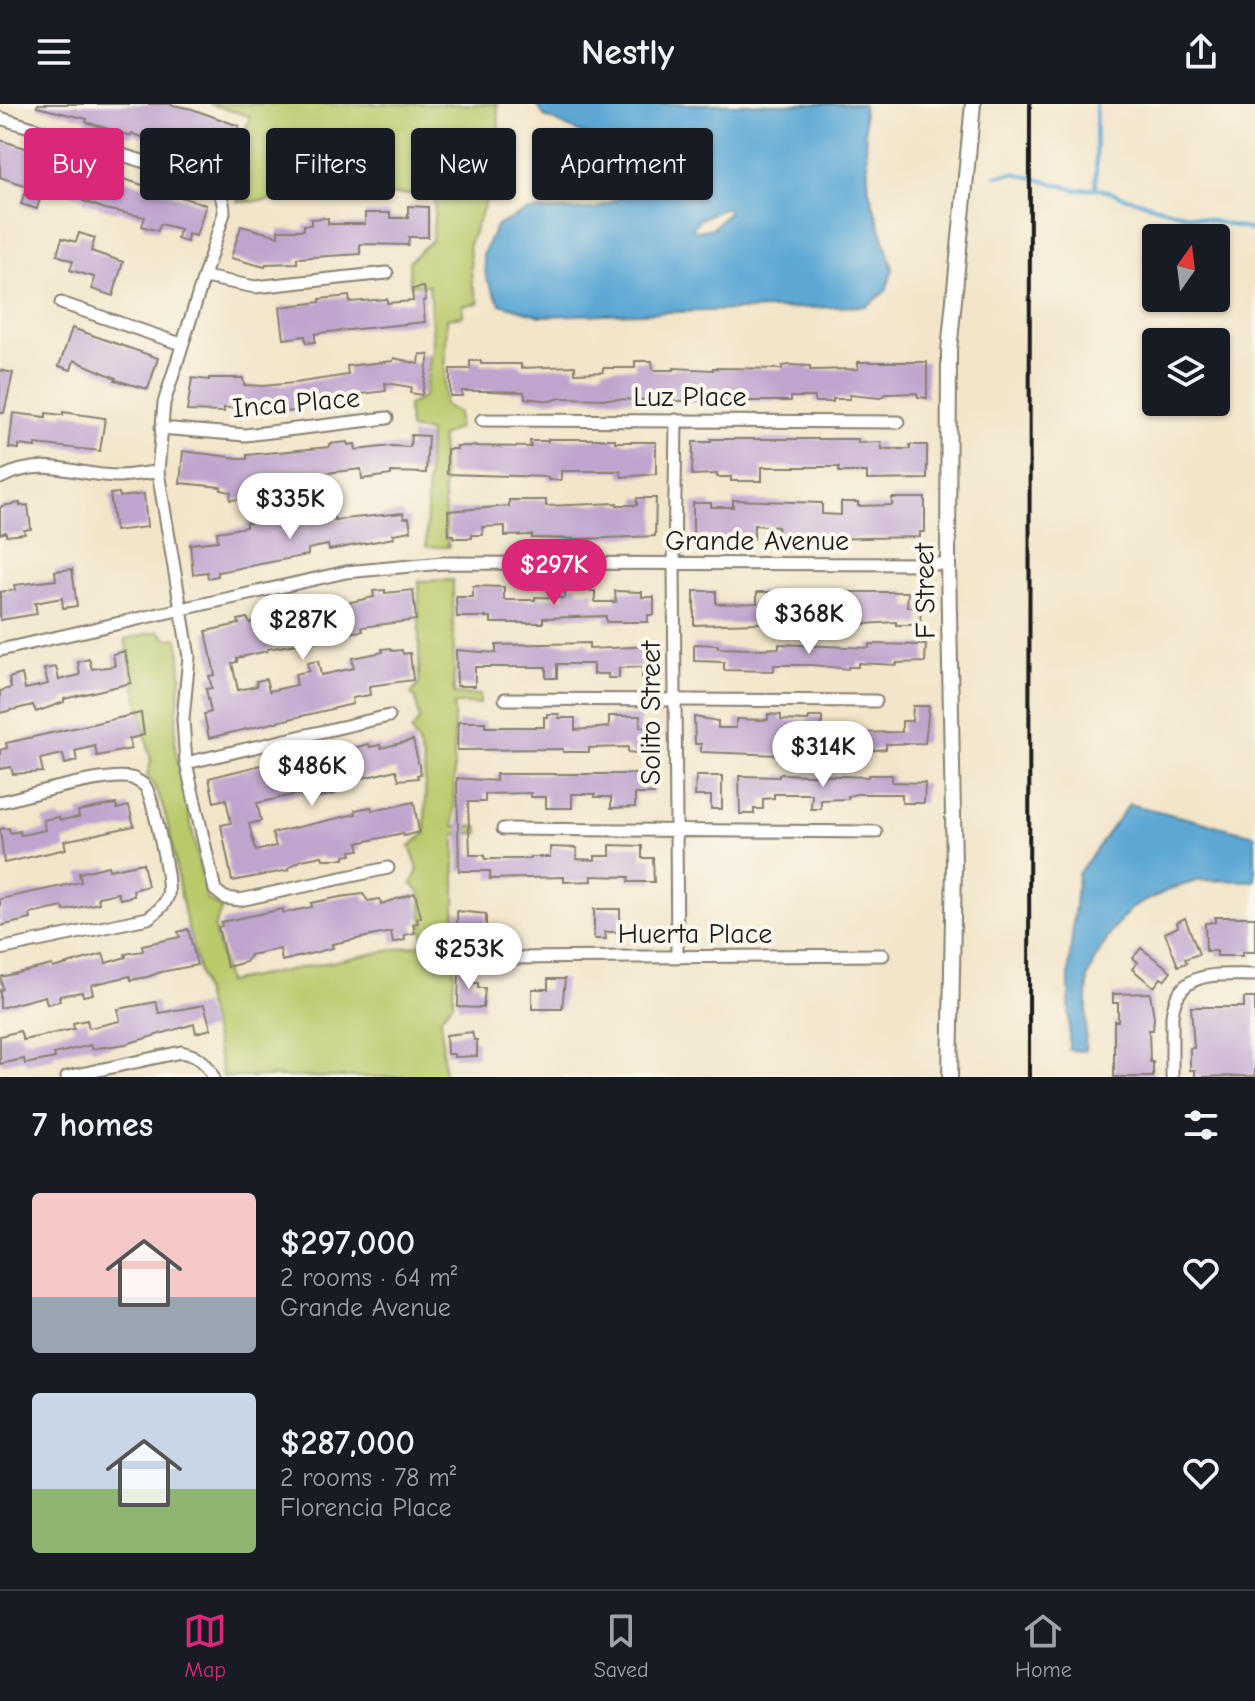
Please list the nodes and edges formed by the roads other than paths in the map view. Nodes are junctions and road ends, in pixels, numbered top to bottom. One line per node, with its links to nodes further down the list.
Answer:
1 (973, 104): 14 (street, F Street)
2 (0, 118): 4 (street)
3 (387, 273): 4 (street)
4 (205, 277): 6 (street)
5 (61, 303): 6 (street)
6 (181, 344): 11 (street)
7 (387, 418): 11 (street, Inca Place)
8 (482, 420): 9 (street, Luz Place)
9 (676, 420): 10 (street, Luz Place); 15 (street, Solito Street)
10 (899, 422)
11 (161, 428): 12 (street)
12 (158, 472): 13 (street); 16 (street)
13 (0, 478)
14 (948, 564): 15 (street, Grande Avenue); 35 (street, F Street)
15 (674, 565): 16 (street, Grande Avenue); 19 (street, Solito Street)
16 (181, 609): 17 (street, Grande Avenue); 22 (street)
17 (0, 650)
18 (505, 699): 19 (street)
19 (674, 701): 20 (street); 25 (street, Solito Street)
20 (876, 701)
21 (389, 716): 22 (street)
22 (186, 763): 27 (street)
23 (0, 802): 28 (street)
24 (503, 829): 25 (street)
25 (675, 831): 26 (street); 30 (street, Solito Street)
26 (876, 832)
27 (388, 868)
28 (0, 949)
29 (883, 955): 30 (street, Huerta Place)
30 (677, 957): 31 (street, Huerta Place)
31 (507, 958)
32 (1255, 975): 36 (street)
33 (67, 1077): 34 (street)
34 (213, 1077)
35 (950, 1077)
36 (1172, 1077)

